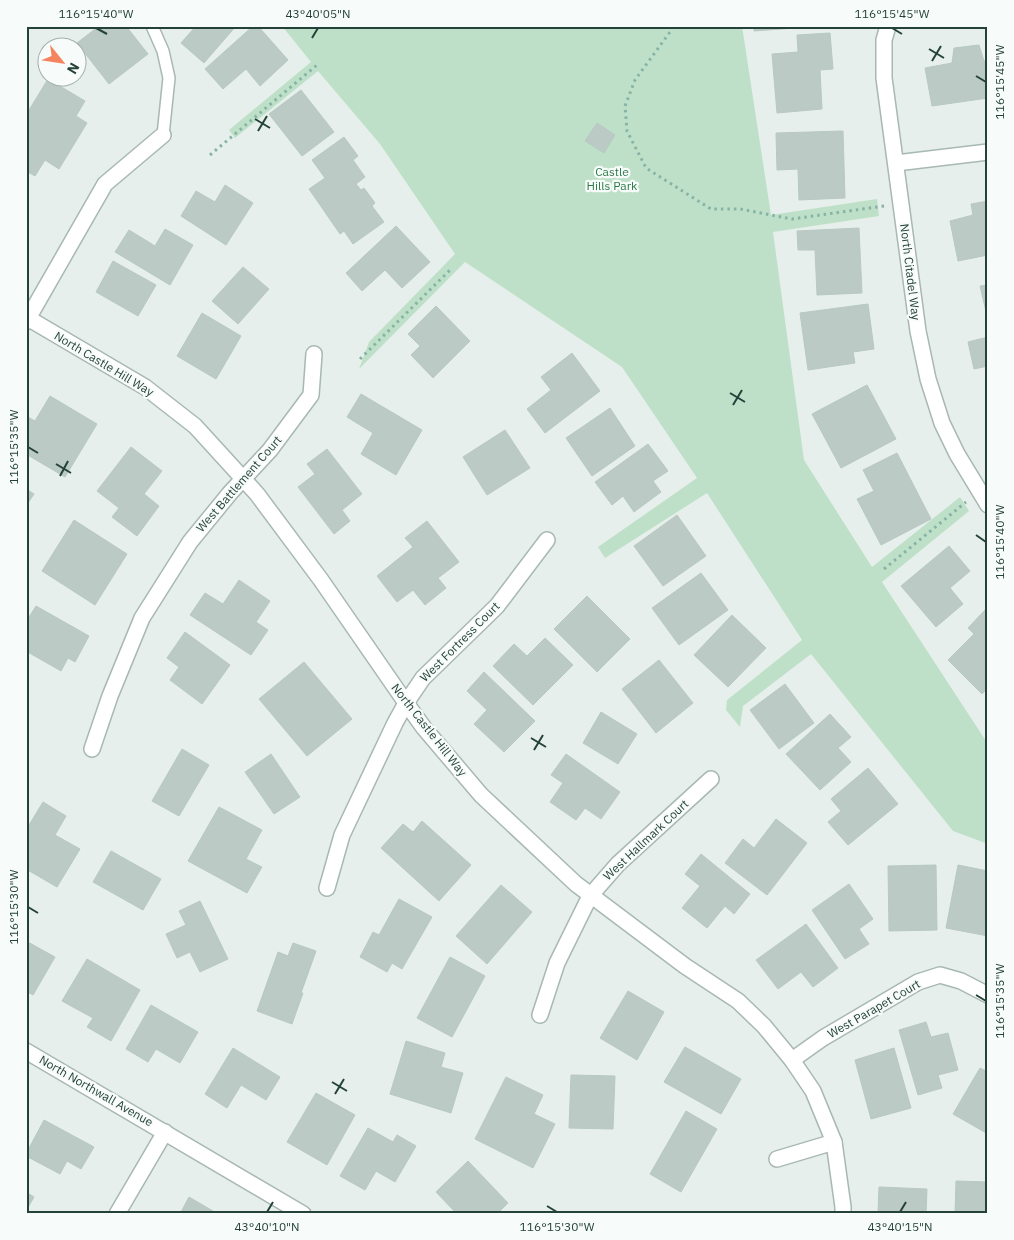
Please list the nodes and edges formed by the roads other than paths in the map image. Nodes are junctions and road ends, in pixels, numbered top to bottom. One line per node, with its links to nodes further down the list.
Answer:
1 (152, 26): 3 (lane)
2 (888, 26): 5 (street, North Citadel Way)
3 (163, 135): 6 (street)
4 (988, 152): 5 (street)
5 (896, 163): 9 (street, North Citadel Way)
6 (27, 319): 8 (street, North Castle Hill Way)
7 (314, 354): 8 (street, West Battlement Court)
8 (244, 478): 11 (street, North Castle Hill Way); 12 (street, West Battlement Court)
9 (988, 505)
10 (547, 540): 11 (street, West Fortress Court)
11 (406, 704): 14 (street, West Fortress Court); 15 (street, North Castle Hill Way)
12 (92, 749)
13 (711, 779): 15 (street, West Hallmark Court)
14 (327, 888)
15 (590, 896): 17 (street, West Hallmark Court); 19 (street, North Castle Hill Way)
16 (988, 995): 19 (street, West Parapet Court)
17 (540, 1015)
18 (26, 1051): 20 (street, North Northwall Avenue)
19 (792, 1060): 21 (street, North Castle Hill Way)
20 (165, 1132): 23 (street, North Northwall Avenue); 24 (street, North Northwall Avenue)
21 (834, 1142): 22 (street); 25 (street, North Castle Hill Way)
22 (777, 1159)
23 (117, 1214)
24 (303, 1214)
25 (843, 1214)

